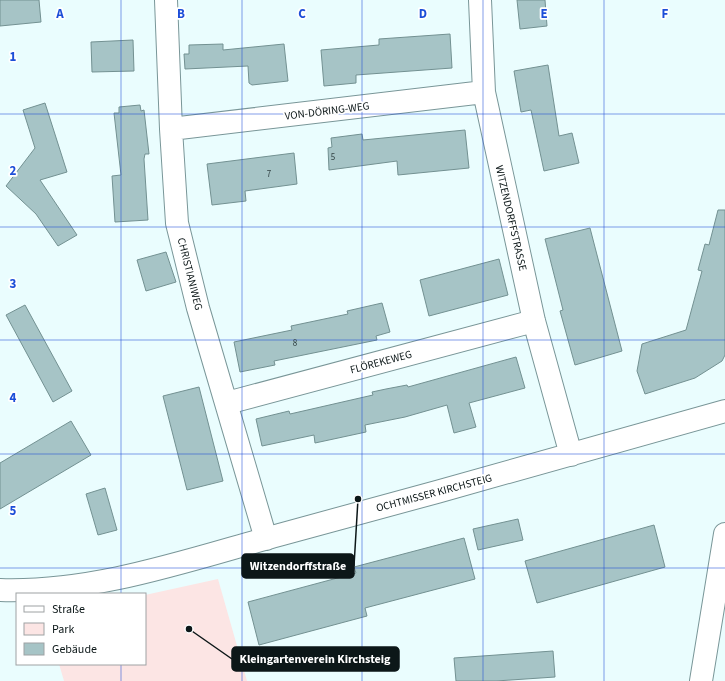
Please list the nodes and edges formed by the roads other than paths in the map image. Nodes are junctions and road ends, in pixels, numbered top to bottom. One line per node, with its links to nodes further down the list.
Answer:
1 (166, 0): 4 (street, CHRISTIANIWEG)
2 (480, 0): 3 (street, WITZENDORFFSTRASSE)
3 (484, 92): 4 (street, VON-DÖRING-WEG); 5 (street, WITZENDORFFSTRASSE)
4 (170, 129): 6 (street, CHRISTIANIWEG)
5 (534, 321): 6 (street, FLÖREKEWEG); 8 (street, WITZENDORFFSTRASSE)
6 (227, 403): 10 (street, CHRISTIANIWEG)
7 (725, 411): 8 (street, OCHTMISSER KIRCHSTEIG)
8 (571, 455): 10 (street, OCHTMISSER KIRCHSTEIG)
9 (725, 534): 12 (street)
10 (266, 539): 11 (street, OCHTMISSER KIRCHSTEIG)
11 (0, 590)
12 (701, 681)

